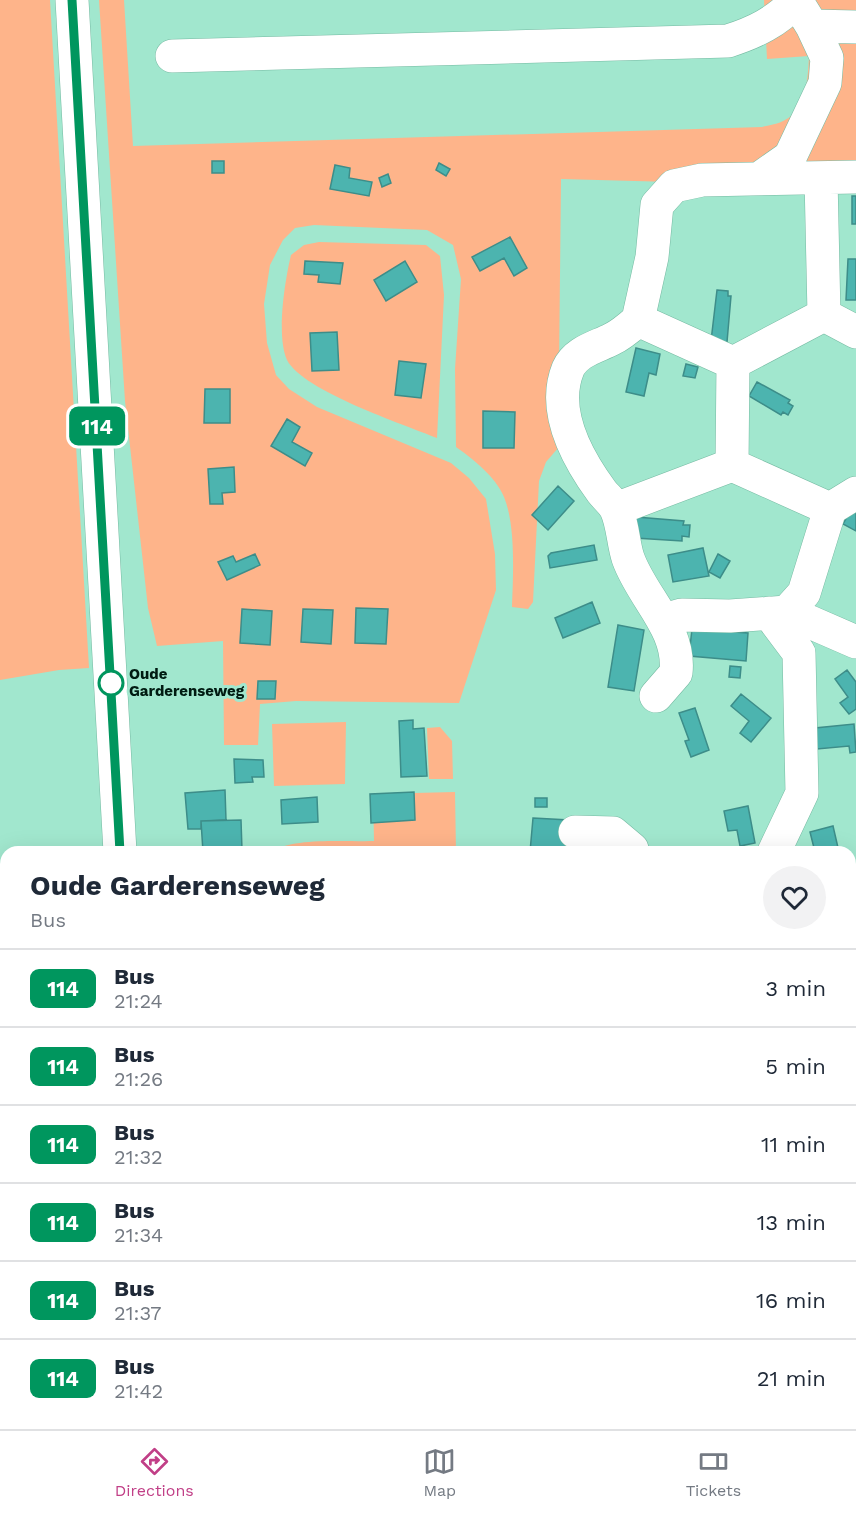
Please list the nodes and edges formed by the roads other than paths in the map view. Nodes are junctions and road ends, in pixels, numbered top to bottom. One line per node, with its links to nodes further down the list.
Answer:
1 (72, 0): 20 (main road)
2 (802, 9): 3 (main road); 4 (main road); 6 (main road)
3 (856, 27)
4 (172, 56)
5 (856, 177): 7 (main road)
6 (760, 178): 7 (main road); 9 (main road)
7 (821, 178): 8 (main road)
8 (824, 315): 10 (main road); 11 (main road)
9 (638, 320): 11 (main road); 14 (main road)
10 (856, 332)
11 (733, 363): 12 (main road)
12 (732, 465): 13 (main road); 14 (main road)
13 (843, 501): 15 (main road)
14 (616, 509): 16 (main road)
15 (778, 612): 16 (main road); 17 (main road); 22 (main road)
16 (664, 620): 18 (main road)
17 (856, 642)
18 (656, 696)
19 (575, 832): 21 (main road)
20 (120, 846)
21 (629, 846)
22 (777, 846)

